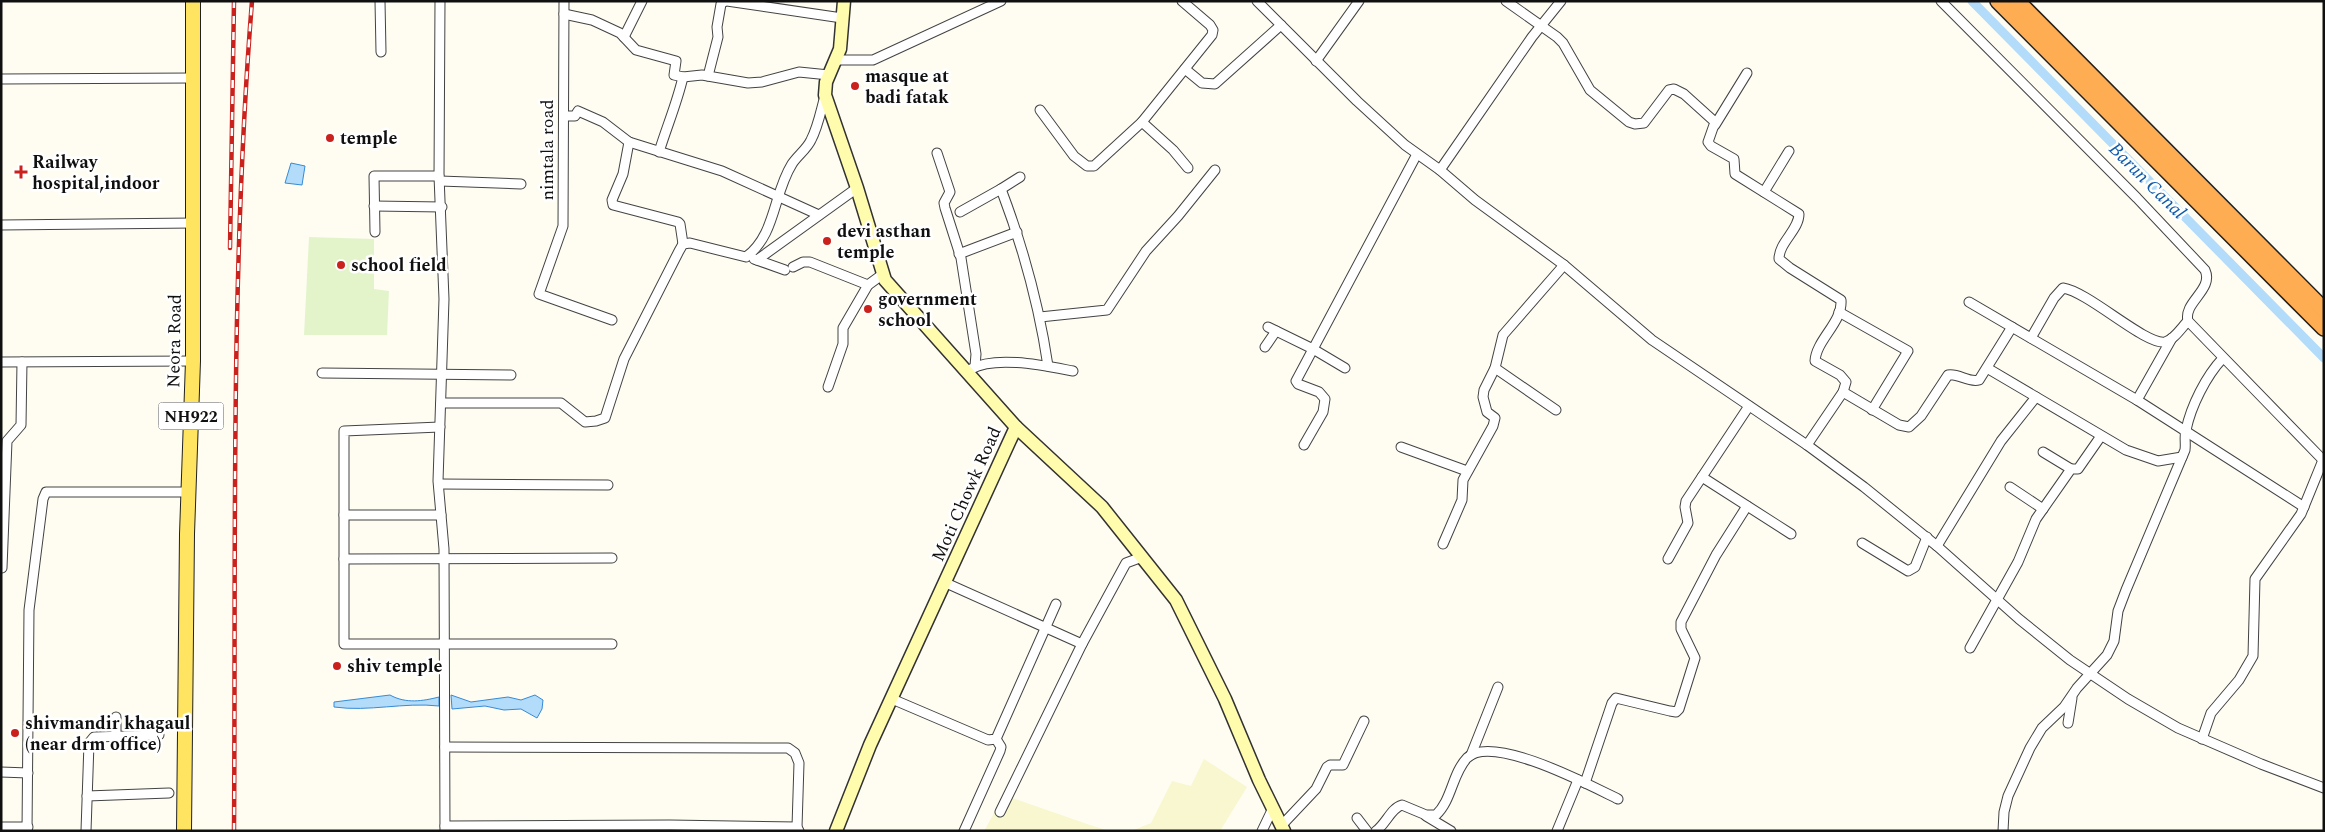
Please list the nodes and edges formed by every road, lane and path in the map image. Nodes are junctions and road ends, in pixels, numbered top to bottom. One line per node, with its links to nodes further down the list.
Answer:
1 (192, 1): 30 (main road, Neora Road / NH922)
2 (380, 1): 22 (street)
3 (440, 1): 46 (street)
4 (564, 1): 17 (street, nimtala road)
5 (642, 1): 21 (street)
6 (726, 1): 18 (street); 28 (street)
7 (844, 1): 18 (street, Moti Chowk Road)
8 (1001, 1): 23 (street)
9 (1182, 1): 25 (street)
10 (1257, 1): 19 (street)
11 (1359, 1): 24 (street)
12 (1506, 1): 20 (street)
13 (1561, 1): 20 (street)
14 (1941, 1): 72 (street)
15 (1998, 1): 74 (highway)
16 (2017, 1): 68 (highway)
17 (564, 14): 21 (street); 34 (street, nimtala road)
18 (842, 18): 23 (street, Moti Chowk Road)
19 (1281, 25): 24 (street); 25 (street)
20 (1542, 25): 36 (street); 44 (street)
21 (624, 37): 29 (street)
22 (381, 52)
23 (835, 60): 27 (street, Moti Chowk Road)
24 (1316, 61): 41 (street)
25 (1185, 68): 35 (street)
26 (1747, 74): 36 (street)
27 (829, 75): 28 (street); 32 (street, Moti Chowk Road)
28 (708, 76): 29 (street)
29 (683, 77): 38 (street)
30 (192, 78): 31 (street); 56 (main road, Neora Road / NH922)
31 (1, 79)
32 (825, 96): 48 (street, Moti Chowk Road); 51 (street)
33 (1040, 110): 35 (street)
34 (564, 116): 37 (street); 71 (street, nimtala road)
35 (1142, 122): 42 (street)
36 (1715, 125): 50 (street)
37 (629, 142): 38 (street); 60 (street)
38 (659, 152): 51 (street)
39 (1789, 152): 50 (street)
40 (937, 153): 61 (street)
41 (1417, 154): 44 (street); 78 (street)
42 (1188, 168)
43 (1215, 170): 70 (street)
44 (1440, 170): 64 (street)
45 (1020, 178): 49 (street)
46 (440, 179): 47 (street); 52 (street); 53 (street)
47 (521, 184)
48 (857, 188): 55 (street); 65 (street, Moti Chowk Road)
49 (1001, 189): 54 (street); 59 (street)
50 (1764, 192): 69 (street)
51 (778, 195): 55 (street); 62 (street)
52 (374, 206): 53 (street); 58 (street)
53 (442, 206): 90 (street)
54 (960, 212)
55 (819, 215): 63 (street)
56 (194, 223): 57 (street); 80 (main road, Neora Road / NH922)
57 (1, 225)
58 (374, 232)
59 (1018, 232): 61 (street); 70 (street)
60 (683, 244): 62 (street); 96 (street)
61 (959, 254): 87 (street)
62 (746, 257): 63 (street)
63 (757, 260): 66 (street)
64 (1564, 265): 85 (street); 97 (street)
65 (883, 274): 66 (street); 87 (street, Moti Chowk Road)
66 (868, 285): 92 (street)
67 (1969, 302): 73 (street)
68 (2324, 310)
69 (1839, 312): 93 (street); 99 (street)
70 (1040, 317): 83 (street)
71 (612, 320)
72 (2188, 321): 76 (street); 79 (street)
73 (2012, 327): 75 (street); 86 (street)
74 (2324, 328)
75 (2030, 338): 76 (street); 95 (street)
76 (2172, 338): 95 (street)
77 (1265, 347): 78 (street)
78 (1313, 348): 84 (street); 104 (street)
79 (2222, 358): 102 (street); 109 (street)
80 (193, 361): 82 (street); 116 (main road, Neora Road / NH922)
81 (1, 362): 82 (street)
82 (22, 362): 132 (street)
83 (1048, 366): 87 (street); 88 (street)
84 (1345, 368)
85 (1495, 368): 98 (street); 111 (street)
86 (1987, 368): 94 (street); 99 (street)
87 (971, 369): 101 (street, Moti Chowk Road)
88 (1073, 371)
89 (322, 373): 90 (street)
90 (442, 374): 91 (street); 96 (street)
91 (511, 375)
92 (828, 387)
93 (1843, 392): 99 (street); 105 (street)
94 (2036, 397): 103 (street); 126 (street)
95 (2137, 400): 102 (street)
96 (441, 403): 100 (street)
97 (1749, 406): 105 (street); 112 (street)
98 (1556, 410)
99 (1872, 410)
100 (440, 427): 113 (street); 120 (street)
101 (1016, 427): 127 (street); 133 (street, Moti Chowk Road)
102 (2185, 432): 108 (street); 118 (street)
103 (2101, 436): 108 (street); 110 (street)
104 (1304, 445)
105 (1807, 445): 123 (street)
106 (1401, 447): 111 (street)
107 (2043, 452): 110 (street)
108 (2182, 457): 141 (street)
109 (2323, 460): 118 (street)
110 (2071, 469): 119 (street)
111 (1467, 471): 125 (street)
112 (1702, 477): 117 (street); 131 (street)
113 (439, 484): 114 (street); 121 (street)
114 (608, 485)
115 (2010, 487): 119 (street)
116 (188, 492): 155 (street); 171 (main road, Neora Road / NH922)
117 (1746, 506): 122 (street); 156 (street)
118 (2304, 507): 150 (street)
119 (2043, 509): 134 (street)
120 (344, 515): 121 (street); 129 (street)
121 (441, 515): 130 (street)
122 (1792, 534)
123 (1927, 538): 124 (street); 126 (street)
124 (1862, 543)
125 (1443, 544)
126 (1937, 546): 134 (street)
127 (1142, 557): 139 (street); 161 (street)
128 (612, 558): 130 (street)
129 (344, 559): 130 (street); 137 (street)
130 (444, 559): 137 (street)
131 (1668, 559)
132 (2, 568)
133 (946, 583): 136 (street); 144 (street, Moti Chowk Road)
134 (1997, 600): 140 (street); 141 (street)
135 (1056, 604): 136 (street)
136 (1046, 627): 139 (street); 151 (street)
137 (444, 643): 138 (street); 152 (street)
138 (612, 644)
139 (1082, 644): 162 (street)
140 (1970, 648)
141 (2091, 674): 143 (street); 150 (street)
142 (1498, 686): 153 (street)
143 (2073, 694): 147 (street); 179 (street)
144 (892, 699): 151 (street); 172 (street, Moti Chowk Road)
145 (116, 717): 149 (street)
146 (1364, 721): 166 (street)
147 (2068, 723)
148 (159, 735): 149 (street)
149 (116, 736): 159 (street)
150 (2202, 738): 157 (street)
151 (996, 739): 173 (street)
152 (445, 747): 168 (street); 169 (street)
153 (1471, 755): 156 (street); 163 (street)
154 (1, 772): 155 (street)
155 (28, 773): 167 (street)
156 (1582, 781): 160 (street); 178 (street)
157 (2324, 788)
158 (169, 794): 159 (street)
159 (87, 796): 170 (street)
160 (1618, 798)
161 (1273, 808): 166 (street); 174 (street)
162 (1000, 812)
163 (1426, 816): 176 (street); 177 (street)
164 (1357, 818): 175 (street)
165 (1, 827): 167 (street)
166 (1283, 828)
167 (28, 829)
168 (445, 829): 169 (street)
169 (798, 829)
170 (86, 831)
171 (184, 831)
172 (836, 831)
173 (964, 831)
174 (1262, 831)
175 (1367, 831)
176 (1376, 831)
177 (1451, 831)
178 (1557, 831)
179 (2003, 831)

